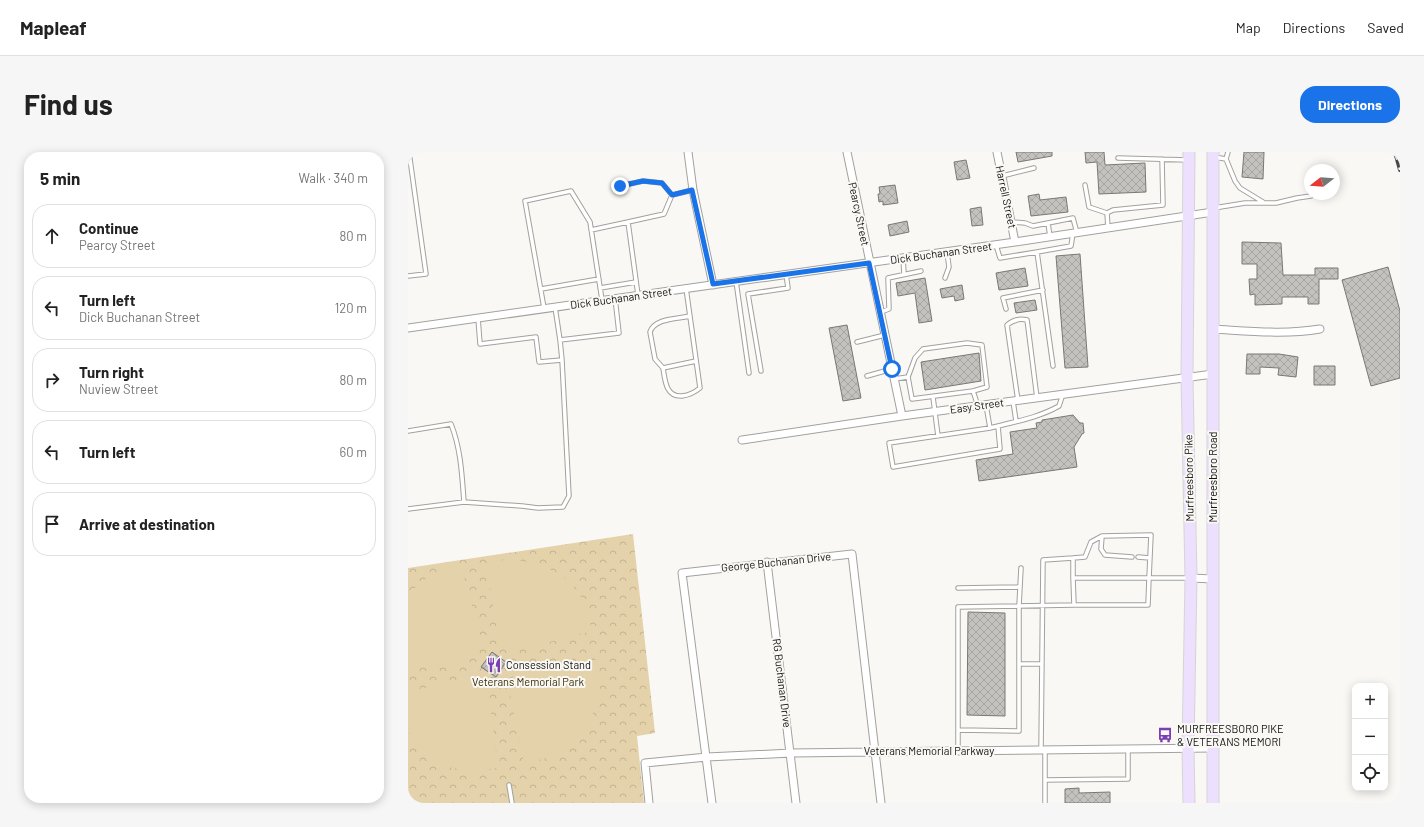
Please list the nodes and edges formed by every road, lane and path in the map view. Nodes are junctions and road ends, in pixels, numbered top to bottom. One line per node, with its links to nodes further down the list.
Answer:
1 (409, 152): 38 (lane)
2 (688, 152): 15 (street)
3 (847, 152): 34 (street, Pearcy Street)
4 (997, 152): 12 (street, Harrell Street)
5 (1228, 152): 10 (lane)
6 (1213, 154): 10 (lane); 19 (main road, Murfreesboro Road)
7 (1189, 156): 9 (lane); 21 (main road, Murfreesboro Pike)
8 (1118, 158): 9 (lane)
9 (1162, 159): 20 (lane)
10 (1226, 159): 18 (lane)
11 (1034, 168): 12 (lane)
12 (1002, 176): 23 (street, Harrell Street)
13 (1085, 185): 20 (lane)
14 (620, 186): 16 (lane)
15 (692, 190): 16 (lane); 43 (street)
16 (672, 195): 22 (lane)
17 (1304, 197): 18 (lane)
18 (1265, 203): 19 (lane)
19 (1213, 210): 21 (street, Dick Buchanan Street); 58 (main road, Murfreesboro Road)
20 (1107, 213): 25 (lane)
21 (1188, 216): 25 (street, Dick Buchanan Street); 73 (main road, Murfreesboro Pike)
22 (628, 222): 26 (lane); 42 (lane)
23 (1011, 222): 24 (lane); 29 (street, Harrell Street)
24 (1048, 223): 27 (lane); 28 (lane)
25 (1108, 228): 27 (street, Dick Buchanan Street)
26 (591, 230): 40 (lane); 44 (lane)
27 (1074, 233): 28 (street, Dick Buchanan Street); 32 (lane)
28 (1050, 237): 29 (street, Dick Buchanan Street)
29 (1015, 242): 30 (street, Dick Buchanan Street)
30 (996, 245): 31 (street, Dick Buchanan Street); 32 (lane)
31 (947, 252): 33 (street, Dick Buchanan Street); 39 (lane)
32 (1037, 252): 47 (lane)
33 (903, 258): 34 (street, Dick Buchanan Street); 37 (lane)
34 (869, 263): 36 (street, Dick Buchanan Street); 54 (street, Pearcy Street)
35 (921, 271): 37 (lane)
36 (786, 274): 41 (street, Dick Buchanan Street); 68 (lane)
37 (904, 274): 54 (lane)
38 (408, 276)
39 (945, 278)
40 (599, 279): 44 (lane); 45 (lane)
41 (736, 281): 43 (street, Dick Buchanan Street); 69 (lane)
42 (636, 282): 45 (lane); 48 (lane)
43 (713, 284): 46 (street, Dick Buchanan Street)
44 (541, 288): 52 (lane)
45 (600, 288): 50 (lane)
46 (686, 288): 48 (street, Dick Buchanan Street); 55 (lane)
47 (1042, 290): 53 (lane); 65 (lane)
48 (638, 295): 49 (street, Dick Buchanan Street)
49 (615, 298): 50 (street, Dick Buchanan Street); 61 (lane)
50 (602, 300): 51 (street, Dick Buchanan Street)
51 (555, 307): 52 (street, Dick Buchanan Street); 61 (lane)
52 (544, 308): 56 (street, Dick Buchanan Street)
53 (1006, 309)
54 (880, 313): 60 (street, Pearcy Street)
55 (690, 316): 64 (lane); 66 (lane)
56 (478, 318): 57 (street, Dick Buchanan Street); 63 (lane)
57 (408, 328)
58 (1213, 329): 59 (street); 70 (main road, Murfreesboro Road)
59 (1320, 330)
60 (885, 335): 62 (lane); 67 (street, Pearcy Street)
61 (560, 340): 63 (lane)
62 (858, 342)
63 (562, 360): 90 (lane)
64 (696, 361): 66 (lane); 66 (lane)
65 (1053, 366)
66 (663, 368)
67 (892, 369): 71 (lane); 74 (street, Pearcy Street)
68 (761, 371)
69 (749, 373)
70 (1213, 374): 73 (street, Easy Street); 102 (main road, Murfreesboro Road)
71 (866, 376)
72 (908, 377): 74 (lane); 75 (lane); 77 (lane)
73 (1187, 378): 76 (street, Easy Street); 101 (main road, Murfreesboro Pike)
74 (894, 379): 83 (street, Pearcy Street)
75 (973, 391): 77 (lane); 81 (lane)
76 (1063, 394): 78 (street, Easy Street); 84 (lane)
77 (933, 397): 82 (lane)
78 (1037, 398): 79 (street, Easy Street); 79 (lane)
79 (1016, 401): 80 (street, Easy Street); 84 (lane)
80 (986, 405): 81 (street, Easy Street); 86 (lane)
81 (978, 406): 82 (street, Easy Street)
82 (934, 412): 83 (street, Easy Street); 88 (lane)
83 (902, 416): 89 (street, Easy Street)
84 (1016, 421): 85 (lane)
85 (998, 426): 86 (lane); 88 (lane)
86 (990, 428): 88 (lane)
87 (408, 431): 90 (lane)
88 (938, 436)
89 (742, 440)
90 (464, 502): 91 (lane)
91 (408, 509)
92 (1102, 536): 93 (lane); 95 (lane); 96 (lane)
93 (1132, 557)
94 (1138, 557): 96 (lane)
95 (1073, 558): 99 (lane); 107 (lane)
96 (1150, 558): 100 (lane)
97 (766, 562): 115 (street, George Buchanan Drive); 117 (street, RG Buchanan Drive); 118 (street, George Buchanan Drive)
98 (1021, 568): 103 (lane)
99 (1073, 578): 100 (lane); 105 (lane)
100 (1149, 578): 101 (lane); 105 (lane)
101 (1191, 578): 102 (street); 111 (main road, Murfreesboro Pike)
102 (1213, 579): 112 (main road, Murfreesboro Road)
103 (1020, 587): 104 (lane); 106 (lane)
104 (958, 588)
105 (1074, 605): 107 (lane)
106 (1020, 606): 107 (lane); 108 (lane); 110 (lane)
107 (1042, 606): 109 (lane)
108 (1019, 664): 109 (lane); 110 (lane)
109 (1042, 664): 114 (lane)
110 (958, 730): 116 (lane)
111 (1188, 748): 112 (street, Veterans Memorial Parkway); 113 (street, Veterans Memorial Parkway); 127 (main road, Murfreesboro Pike)
112 (1213, 748): 128 (main road, Murfreesboro Road)
113 (1128, 749): 114 (street, Veterans Memorial Parkway); 119 (lane)
114 (1043, 750): 116 (street, Veterans Memorial Parkway); 119 (lane)
115 (875, 751): 116 (street, Veterans Memorial Parkway); 117 (street, Veterans Memorial Parkway); 125 (street, George Buchanan Drive)
116 (958, 751)
117 (791, 753): 118 (street, Veterans Memorial Parkway); 124 (street, RG Buchanan Drive)
118 (707, 757): 122 (street, Veterans Memorial Parkway); 123 (street, George Buchanan Drive)
119 (1045, 780): 126 (lane)
120 (509, 785): 121 (lane)
121 (512, 803)
122 (649, 803)
123 (712, 803)
124 (796, 803)
125 (880, 803)
126 (1045, 803)
127 (1189, 803)
128 (1213, 803)

